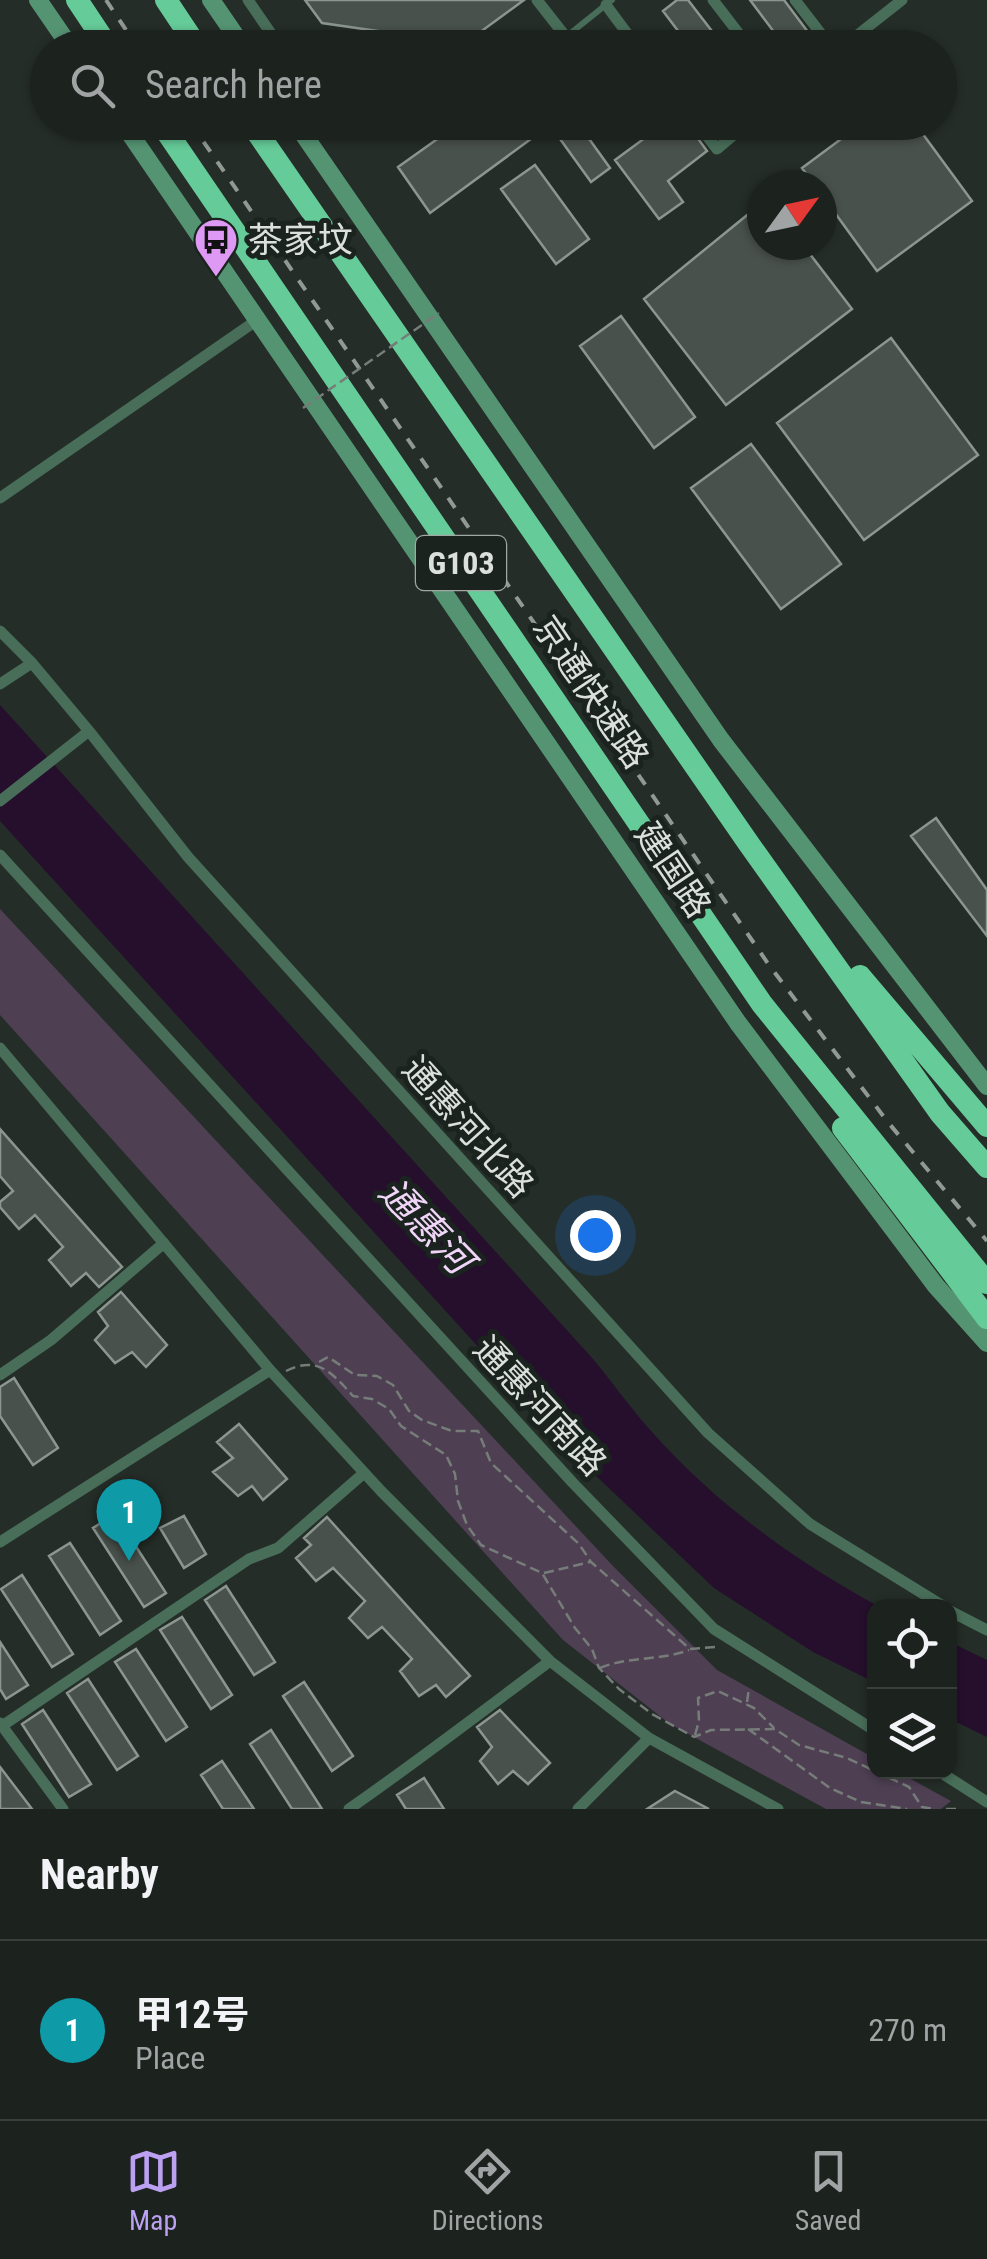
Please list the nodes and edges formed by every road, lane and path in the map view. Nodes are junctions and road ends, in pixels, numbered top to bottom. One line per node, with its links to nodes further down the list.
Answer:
1 (38, 0): 11 (main road)
2 (77, 0): 12 (highway)
3 (166, 0): 13 (highway)
4 (211, 0): 14 (main road)
5 (248, 0): 15 (street)
6 (536, 0): 16 (street)
7 (713, 0): 19 (street)
8 (795, 0): 20 (street)
9 (902, 0): 21 (street)
10 (609, 3): 17 (lane); 18 (street)
11 (59, 30)
12 (97, 30)
13 (186, 30)
14 (232, 30)
15 (269, 30)
16 (560, 30)
17 (575, 30)
18 (626, 30)
19 (736, 30)
20 (818, 30)
21 (864, 30)
22 (134, 140): 29 (main road, 建国路)
23 (172, 140): 39 (highway, 京通快速路 / G103)
24 (262, 140): 37 (highway, 京通快速路 / G103)
25 (307, 140): 41 (main road)
26 (709, 140): 27 (street)
27 (727, 140)
28 (439, 313): 30 (path, bridge)
29 (257, 320): 31 (street); 47 (main road, 建国路)
30 (303, 408)
31 (0, 497)
32 (0, 631): 33 (street, 通惠河北路)
33 (32, 663): 34 (street); 35 (street, 通惠河北路)
34 (0, 684)
35 (89, 732): 36 (street); 55 (street, 通惠河北路)
36 (0, 801)
37 (749, 844): 42 (highway); 43 (highway, 京通快速路 / G103)
38 (0, 854): 58 (street, 通惠河南路)
39 (762, 1004): 45 (highway, 京通快速路 / G103); 46 (highway)
40 (0, 1048): 44 (street)
41 (987, 1086)
42 (987, 1126)
43 (987, 1167)
44 (164, 1243): 49 (street); 50 (street)
45 (987, 1283)
46 (987, 1318)
47 (987, 1343)
48 (318, 1363): 49 (path); 53 (path); 54 (path)
49 (274, 1374): 51 (street); 52 (street)
50 (0, 1375)
51 (364, 1473): 60 (street); 64 (street)
52 (0, 1542)
53 (591, 1562): 54 (path); 59 (path)
54 (542, 1573): 61 (path)
55 (932, 1599)
56 (957, 1615): 57 (street)
57 (987, 1630)
58 (731, 1638): 59 (path); 65 (street, 通惠河南路)
59 (690, 1649): 61 (path)
60 (550, 1661): 69 (street); 74 (street)
61 (599, 1668): 68 (path)
62 (748, 1688): 63 (path)
63 (747, 1703): 67 (path); 68 (path)
64 (1, 1724): 73 (street)
65 (867, 1725)
66 (747, 1728): 67 (path); 68 (path); 77 (path)
67 (775, 1730): 72 (path)
68 (694, 1737)
69 (649, 1738): 75 (street); 76 (street)
70 (951, 1779): 71 (street)
71 (987, 1802)
72 (922, 1806): 78 (path); 79 (path)
73 (63, 1809)
74 (349, 1809)
75 (578, 1809)
76 (778, 1809)
77 (906, 1809)
78 (915, 1809)
79 (934, 1809)
80 (946, 1809): 81 (path)
81 (956, 1809)

